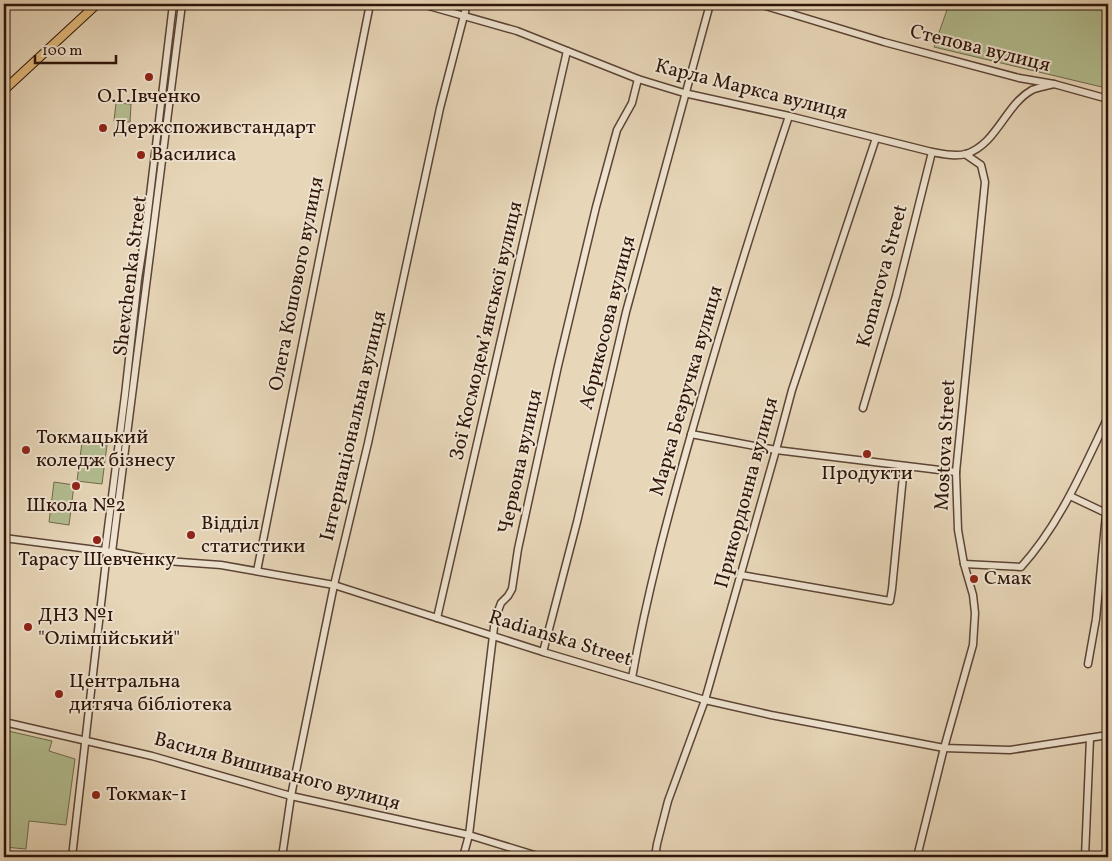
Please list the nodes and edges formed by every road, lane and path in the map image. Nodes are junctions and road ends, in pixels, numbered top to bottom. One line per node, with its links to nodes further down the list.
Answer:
1 (97, 4): 13 (main road)
2 (173, 4): 20 (street, Shevchenka Street)
3 (182, 4): 21 (street, Shevchenka Street)
4 (370, 4): 35 (street, Олега Кошового вулиця)
5 (422, 4): 9 (street, Карла Маркса вулиця)
6 (467, 4): 9 (street, Інтернаціональна вулиця)
7 (710, 4): 14 (street, Абрикосова вулиця)
8 (759, 4): 12 (street, Степова вулиця)
9 (464, 14): 10 (street, Карла Маркса вулиця); 37 (street, Інтернаціональна вулиця)
10 (567, 51): 11 (street, Карла Маркса вулиця); 38 (street, Зої Космодем’янської вулиця)
11 (638, 79): 14 (street, Карла Маркса вулиця); 39 (street, Червона вулиця)
12 (1054, 84): 15 (street, Степова вулиця); 19 (street)
13 (4, 90)
14 (684, 93): 16 (street, Карла Маркса вулиця); 40 (street, Абрикосова вулиця)
15 (1108, 98)
16 (789, 116): 17 (street, Карла Маркса вулиця); 26 (street, Марка Безручка вулиця)
17 (876, 138): 18 (street, Карла Маркса вулиця); 27 (street, Прикордонна вулиця)
18 (932, 152): 19 (street, Карла Маркса вулиця); 24 (street, Komarova Street)
19 (965, 154): 29 (street, Mostova Street)
20 (153, 163): 21 (street); 22 (street, Shevchenka Street)
21 (161, 164): 23 (street, Shevchenka Street)
22 (132, 328): 23 (street); 33 (street, Shevchenka Street)
23 (140, 329): 33 (street, Shevchenka Street)
24 (863, 408)
25 (1108, 417): 30 (street)
26 (691, 434): 27 (street); 42 (street, Марка Безручка вулиця)
27 (776, 450): 28 (street); 36 (street, Прикордонна вулиця)
28 (904, 466): 29 (street); 36 (street)
29 (956, 472): 34 (street, Mostova Street)
30 (1070, 496): 31 (street); 34 (street)
31 (1107, 514): 41 (street)
32 (4, 538): 33 (street, Radianska Street)
33 (108, 552): 35 (street, Radianska Street); 47 (street, Shevchenka Street)
34 (964, 564): 48 (street, Mostova Street)
35 (257, 571): 37 (street, Radianska Street)
36 (741, 575): 43 (street, Прикордонна вулиця)
37 (334, 585): 38 (street, Radianska Street); 49 (street, Інтернаціональна вулиця)
38 (437, 618): 39 (street, Radianska Street)
39 (491, 636): 40 (street, Radianska Street); 50 (street, Червона вулиця)
40 (543, 652): 42 (street, Radianska Street)
41 (1088, 664)
42 (632, 678): 43 (street, Radianska Street)
43 (705, 700): 48 (street, Radianska Street); 55 (street, Прикордонна вулиця)
44 (4, 722): 47 (street, Василя Вишиваного вулиця)
45 (1108, 734): 46 (street, Radianska Street)
46 (1090, 738): 48 (street, Radianska Street); 57 (street)
47 (86, 740): 49 (street, Василя Вишиваного вулиця); 51 (street, Shevchenka Street)
48 (944, 748): 56 (street, Mostova Street)
49 (291, 796): 50 (street, Василя Вишиваного вулиця); 52 (street, Інтернаціональна вулиця)
50 (469, 835): 53 (street, Червона вулиця); 54 (street, Василя Вишиваного вулиця)
51 (72, 857)
52 (282, 857)
53 (463, 857)
54 (541, 857)
55 (655, 857)
56 (917, 857)
57 (1085, 857)

